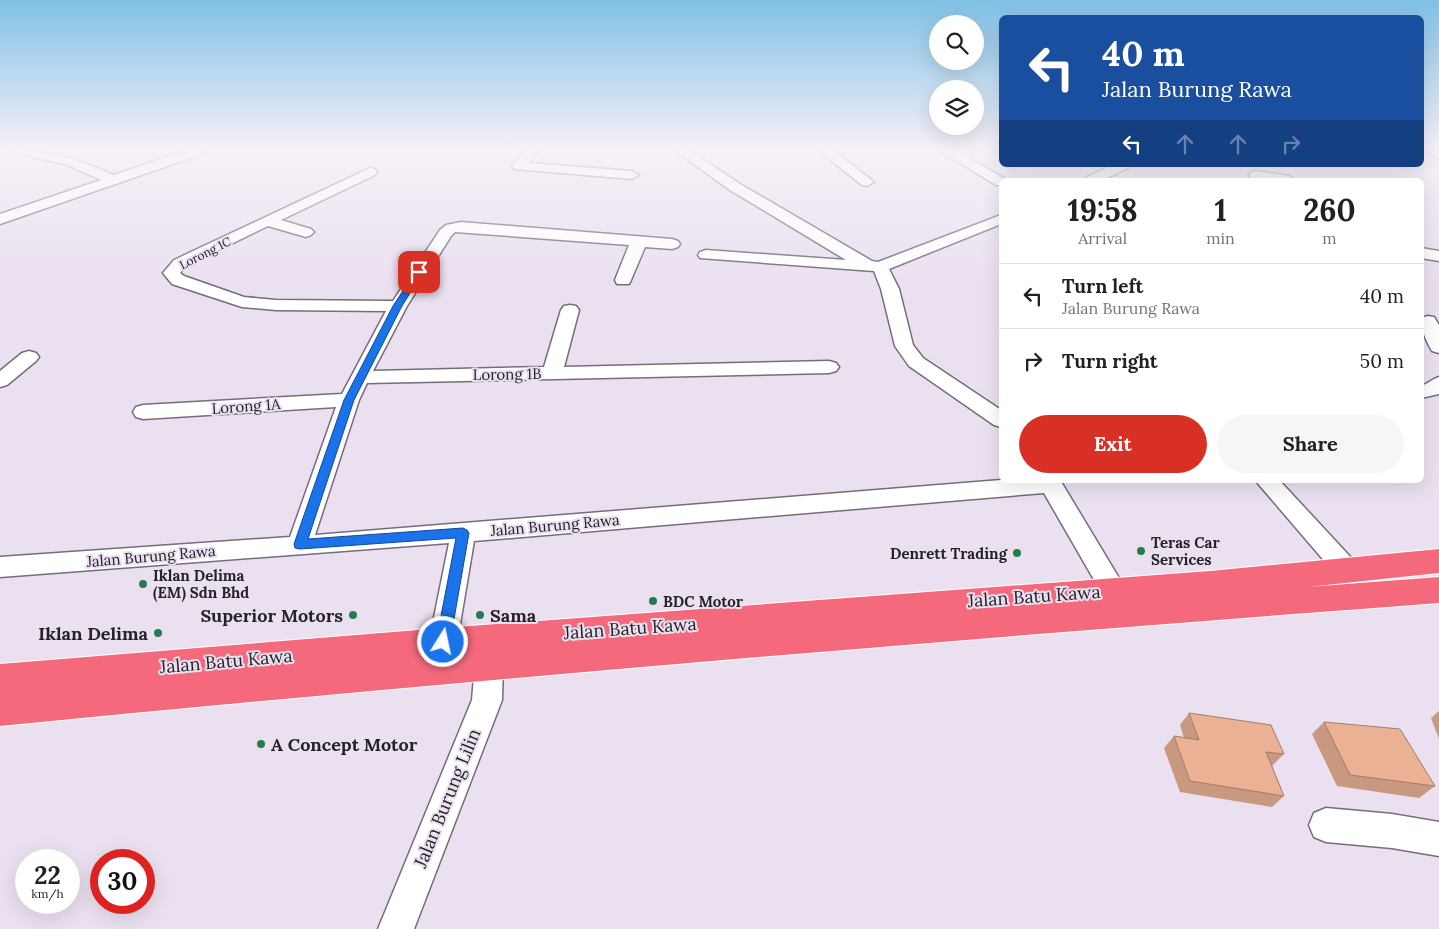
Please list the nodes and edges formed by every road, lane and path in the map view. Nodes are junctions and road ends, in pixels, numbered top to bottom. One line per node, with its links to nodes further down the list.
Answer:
1 (74, 193): 4 (street)
2 (327, 193): 6 (street, Lorong 1C)
3 (746, 193): 13 (street)
4 (0, 219)
5 (999, 220): 13 (street)
6 (269, 222): 7 (street); 15 (street, Lorong 1C)
7 (306, 232)
8 (639, 241): 9 (street); 14 (street); 15 (street)
9 (672, 244)
10 (1424, 254): 12 (street)
11 (706, 255): 13 (street)
12 (1439, 256)
13 (874, 266): 28 (street)
14 (623, 280)
15 (398, 306): 22 (street)
16 (570, 310): 21 (street)
17 (1429, 321): 18 (street)
18 (1439, 347)
19 (29, 357): 23 (street)
20 (829, 367): 21 (street, Lorong 1B)
21 (552, 373): 22 (street, Lorong 1B)
22 (360, 377): 26 (street)
23 (0, 381)
24 (1439, 383): 25 (street)
25 (1424, 391)
26 (349, 400): 27 (street, Lorong 1A); 33 (street)
27 (143, 412)
28 (999, 419)
29 (1038, 483): 32 (street, Jalan Burung Rawa)
30 (1050, 483): 37 (street)
31 (1269, 483): 36 (street)
32 (463, 533): 33 (street, Jalan Burung Rawa); 39 (street)
33 (300, 544): 35 (street, Jalan Burung Rawa)
34 (1439, 561): 36 (highway, Jalan Batu Kawa)
35 (0, 567)
36 (1347, 570): 37 (highway, Jalan Batu Kawa)
37 (1113, 590): 39 (highway, Jalan Batu Kawa)
38 (1439, 590): 40 (highway, Jalan Batu Kawa)
39 (443, 642): 41 (highway, Jalan Batu Kawa)
40 (490, 666): 42 (highway, Jalan Batu Kawa); 45 (street, Jalan Burung Lilin)
41 (0, 680)
42 (0, 709)
43 (1326, 825): 44 (street)
44 (1439, 839)
45 (402, 928)

